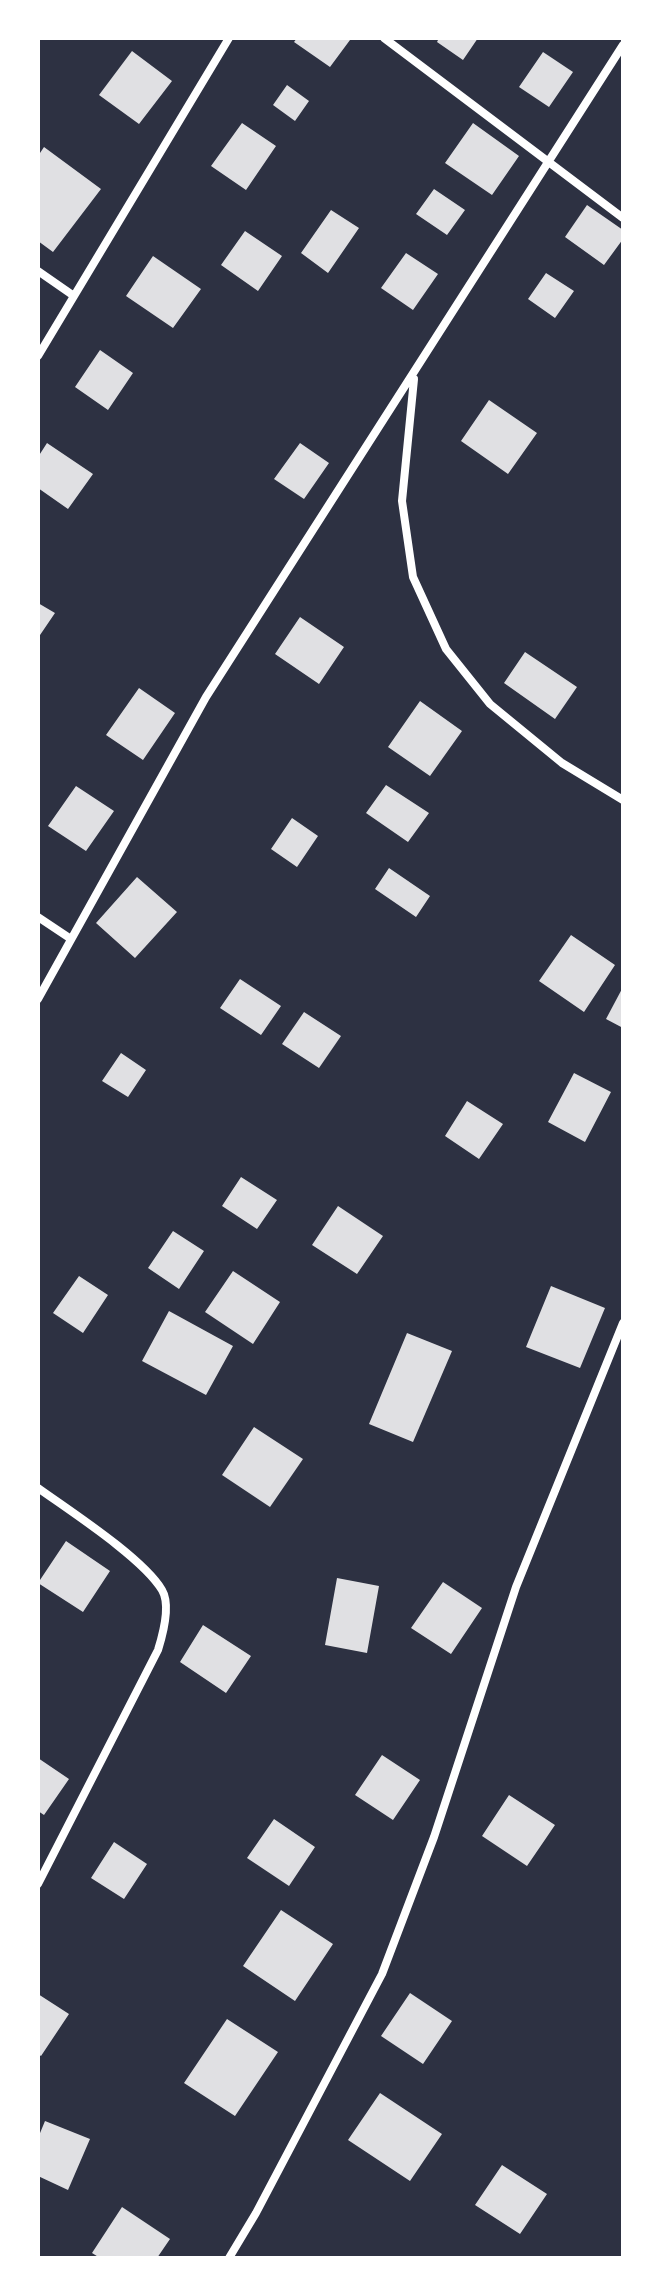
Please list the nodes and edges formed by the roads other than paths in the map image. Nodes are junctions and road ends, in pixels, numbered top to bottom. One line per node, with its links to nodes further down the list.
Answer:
1 (229, 38): 7 (street)
2 (384, 38): 4 (street)
3 (623, 45): 4 (street)
4 (548, 164): 5 (street); 9 (street)
5 (623, 218)
6 (38, 271): 7 (street)
7 (74, 296): 8 (street)
8 (38, 356)
9 (414, 374): 10 (street); 12 (street)
10 (623, 800)
11 (38, 917): 12 (street)
12 (71, 939): 13 (street)
13 (38, 999)
14 (623, 1323): 17 (street)
15 (38, 1488): 16 (street)
16 (38, 1884)
17 (229, 2258)

